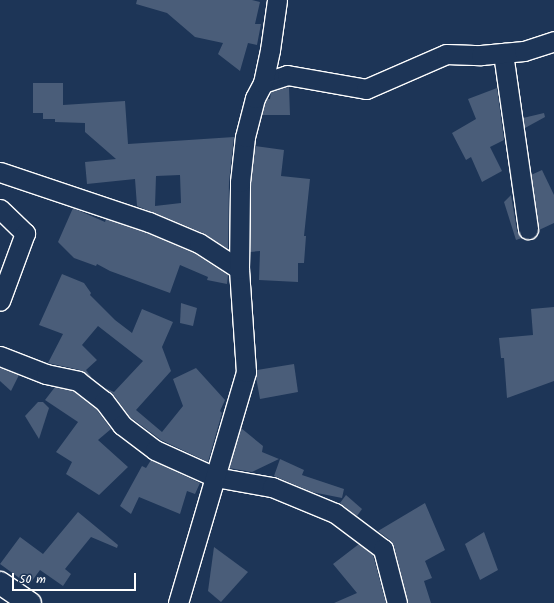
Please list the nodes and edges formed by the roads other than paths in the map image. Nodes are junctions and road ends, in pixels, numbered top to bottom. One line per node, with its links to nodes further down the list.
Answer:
1 (274, 1): 4 (street)
2 (554, 41): 3 (street)
3 (504, 53): 4 (street); 7 (street)
4 (263, 83): 8 (street)
5 (0, 172): 8 (street)
6 (0, 209): 9 (street)
7 (528, 229)
8 (238, 269): 11 (street)
9 (0, 301)
10 (0, 356): 11 (street)
11 (215, 477): 14 (street); 15 (street)
12 (0, 584): 13 (highway)
13 (30, 603)
14 (178, 603)
15 (397, 603)

